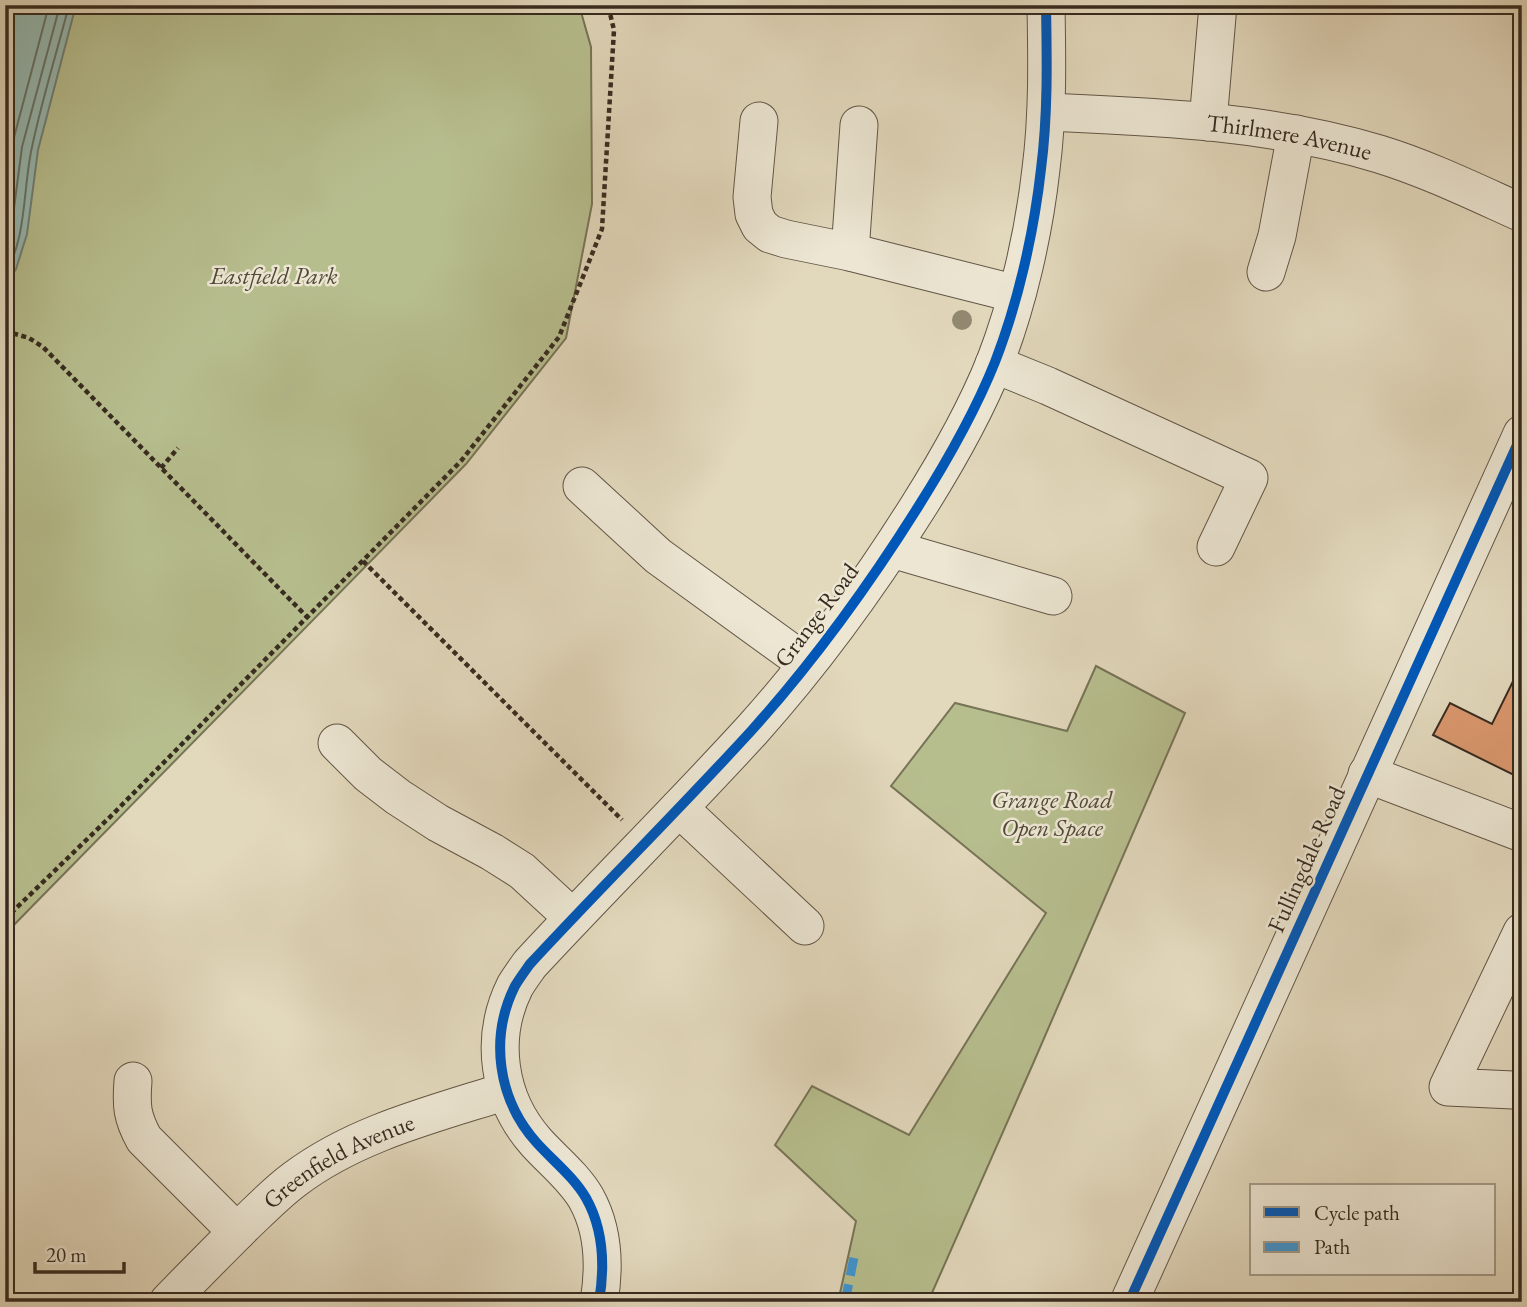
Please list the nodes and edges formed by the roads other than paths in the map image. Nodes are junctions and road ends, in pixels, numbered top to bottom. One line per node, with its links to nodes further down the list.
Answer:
1 (1046, 5): 3 (street, Grange Road)
2 (1218, 5): 5 (street)
3 (1046, 112): 5 (street, Thirlmere Avenue); 11 (street, Grange Road)
4 (759, 121): 9 (street)
5 (1208, 122): 7 (street, Thirlmere Avenue)
6 (859, 125): 9 (street)
7 (1296, 134): 8 (street, Thirlmere Avenue); 10 (street)
8 (1522, 213)
9 (850, 251): 11 (street)
10 (1266, 272)
11 (1017, 294): 12 (street, Grange Road)
12 (994, 363): 15 (street); 16 (street, Grange Road)
13 (1522, 434): 20 (street, Fullingdale Road)
14 (582, 486): 18 (street)
15 (1216, 547)
16 (892, 549): 17 (street); 18 (street, Grange Road)
17 (1054, 596)
18 (807, 664): 21 (street, Grange Road)
19 (337, 743): 23 (street)
20 (1367, 774): 22 (street, Fullingdale Road); 32 (street, Fullingdale Road)
21 (679, 808): 23 (street, Grange Road); 24 (street)
22 (1522, 833)
23 (573, 918): 28 (street, Grange Road)
24 (805, 926)
25 (1522, 932): 27 (street)
26 (133, 1081): 29 (street)
27 (1513, 1090)
28 (506, 1091): 29 (street, Greenfield Avenue); 31 (street, Grange Road)
29 (237, 1232): 30 (street, Greenfield Avenue)
30 (168, 1302)
31 (599, 1302)
32 (1129, 1302)

